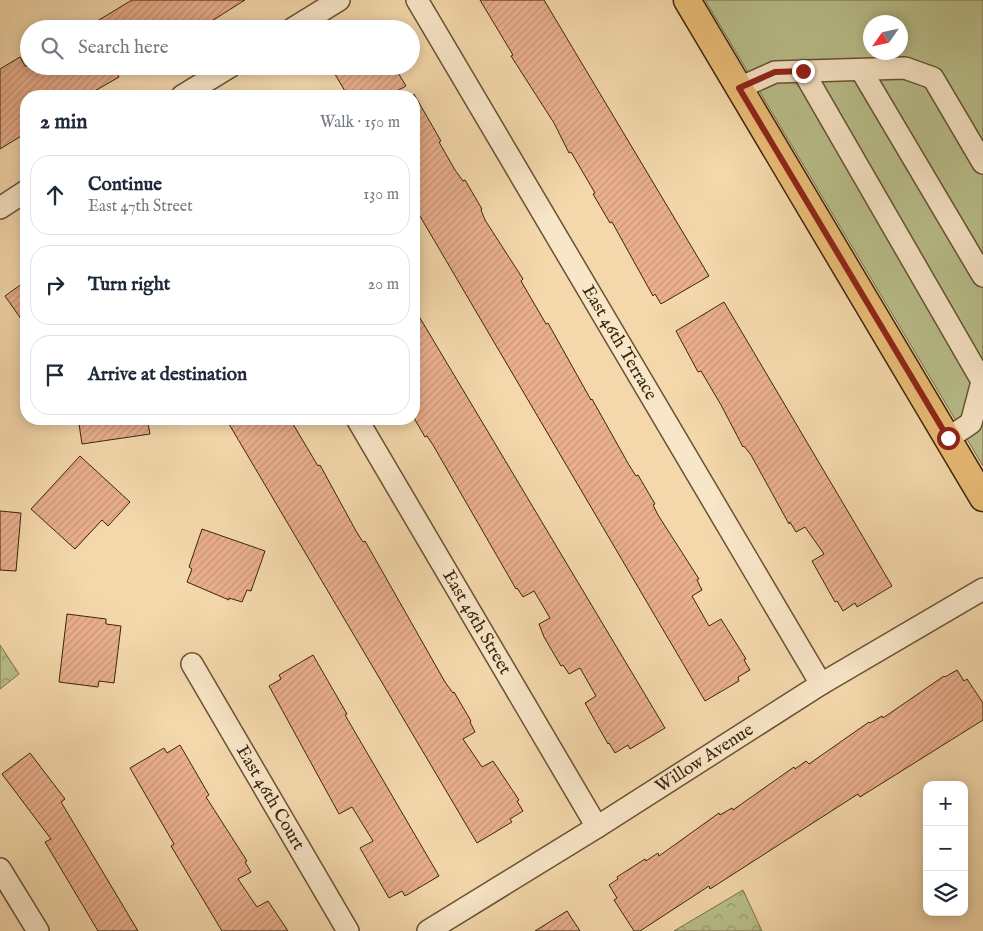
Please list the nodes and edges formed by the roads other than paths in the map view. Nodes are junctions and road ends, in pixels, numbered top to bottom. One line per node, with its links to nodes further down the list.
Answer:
1 (339, 0): 4 (street)
2 (417, 0): 20 (street, East 46th Terrace)
3 (687, 0): 8 (main road)
4 (307, 20)
5 (860, 70): 6 (street); 10 (street); 13 (street)
6 (803, 71): 8 (street); 14 (street)
7 (216, 75): 9 (street)
8 (739, 88): 16 (main road)
9 (192, 90)
10 (982, 159)
11 (20, 195): 12 (street)
12 (0, 208)
13 (983, 276)
14 (983, 379): 16 (street)
15 (361, 425): 21 (street, East 46th Street)
16 (948, 438): 17 (main road)
17 (983, 498)
18 (983, 589): 20 (street, Willow Avenue)
19 (192, 664): 24 (street, East 46th Court)
20 (821, 684): 21 (street, Willow Avenue)
21 (597, 827): 25 (street, Willow Avenue)
22 (0, 870): 23 (street)
23 (38, 931)
24 (348, 931)
25 (428, 931)

